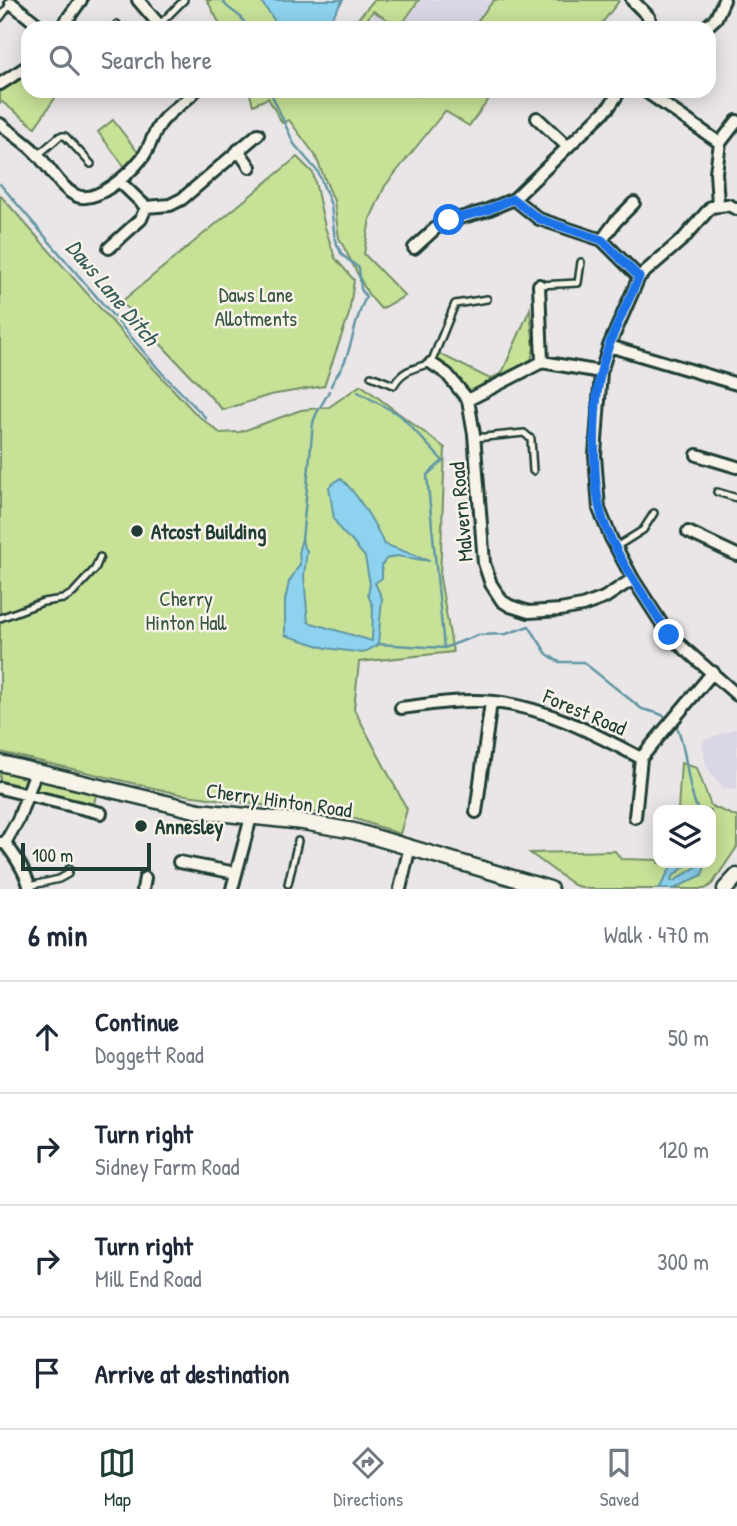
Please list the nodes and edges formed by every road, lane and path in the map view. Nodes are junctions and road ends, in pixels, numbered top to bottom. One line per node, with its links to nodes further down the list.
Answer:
1 (81, 0): 9 (street)
2 (138, 0): 10 (street)
3 (184, 0): 11 (lane)
4 (632, 0): 12 (street)
5 (724, 0): 13 (street)
6 (11, 3): 7 (lane); 8 (street)
7 (0, 18)
8 (33, 21)
9 (67, 21)
10 (157, 21)
11 (165, 21)
12 (650, 21)
13 (713, 21)
14 (21, 70): 15 (street)
15 (0, 84)
16 (187, 98): 29 (street)
17 (615, 98): 24 (street)
18 (655, 98): 23 (street)
19 (537, 118): 24 (street)
20 (737, 121): 23 (street)
21 (0, 124): 26 (street)
22 (258, 134): 25 (street)
23 (720, 143): 32 (street)
24 (568, 147): 30 (street)
25 (238, 150): 28 (street); 33 (street)
26 (38, 155): 27 (lane); 29 (street)
27 (91, 164)
28 (250, 167)
29 (119, 181): 33 (street)
30 (513, 199): 36 (street); 39 (street)
31 (634, 203): 36 (street)
32 (718, 205): 34 (street); 41 (street)
33 (146, 207): 35 (street)
34 (737, 209)
35 (123, 237): 37 (street); 38 (street)
36 (602, 240): 41 (street)
37 (132, 247)
38 (109, 248)
39 (414, 248)
40 (582, 262): 42 (lane)
41 (639, 277): 44 (street)
42 (540, 285): 45 (street)
43 (487, 299): 46 (lane)
44 (609, 346): 47 (street); 49 (street)
45 (542, 362): 47 (street); 50 (street)
46 (431, 363): 48 (lane); 50 (street)
47 (601, 372): 59 (street)
48 (371, 376)
49 (737, 384)
50 (468, 400): 51 (street, Malvern Road)
51 (474, 438): 54 (lane); 64 (street, Malvern Road)
52 (697, 455): 53 (street)
53 (737, 467)
54 (533, 471)
55 (717, 492): 56 (lane)
56 (737, 498)
57 (654, 513): 59 (lane)
58 (688, 532): 60 (street)
59 (616, 547): 64 (street)
60 (737, 555)
61 (100, 557): 63 (lane)
62 (103, 566): 63 (lane)
63 (95, 569): 65 (lane)
64 (633, 579): 66 (street)
65 (0, 618)
66 (713, 672): 67 (street); 70 (street, Forest Road)
67 (737, 695)
68 (491, 702): 69 (street, Forest Road); 70 (street, Forest Road); 75 (street)
69 (401, 708)
70 (641, 758): 78 (street)
71 (0, 762): 72 (street, Cherry Hinton Road)
72 (36, 771): 74 (street); 77 (street, Cherry Hinton Road)
73 (0, 788): 74 (street)
74 (27, 796): 76 (street); 80 (street)
75 (476, 812)
76 (102, 813)
77 (251, 817): 81 (street, Cherry Hinton Road); 84 (street)
78 (635, 817)
79 (298, 841): 86 (lane)
80 (2, 843): 87 (street)
81 (410, 846): 89 (street); 90 (street, Cherry Hinton Road)
82 (179, 862): 84 (street)
83 (69, 869): 87 (lane)
84 (236, 873): 88 (street)
85 (737, 876): 91 (street)
86 (286, 886)
87 (29, 888)
88 (232, 889)
89 (400, 889)
90 (550, 889)
91 (725, 889)

